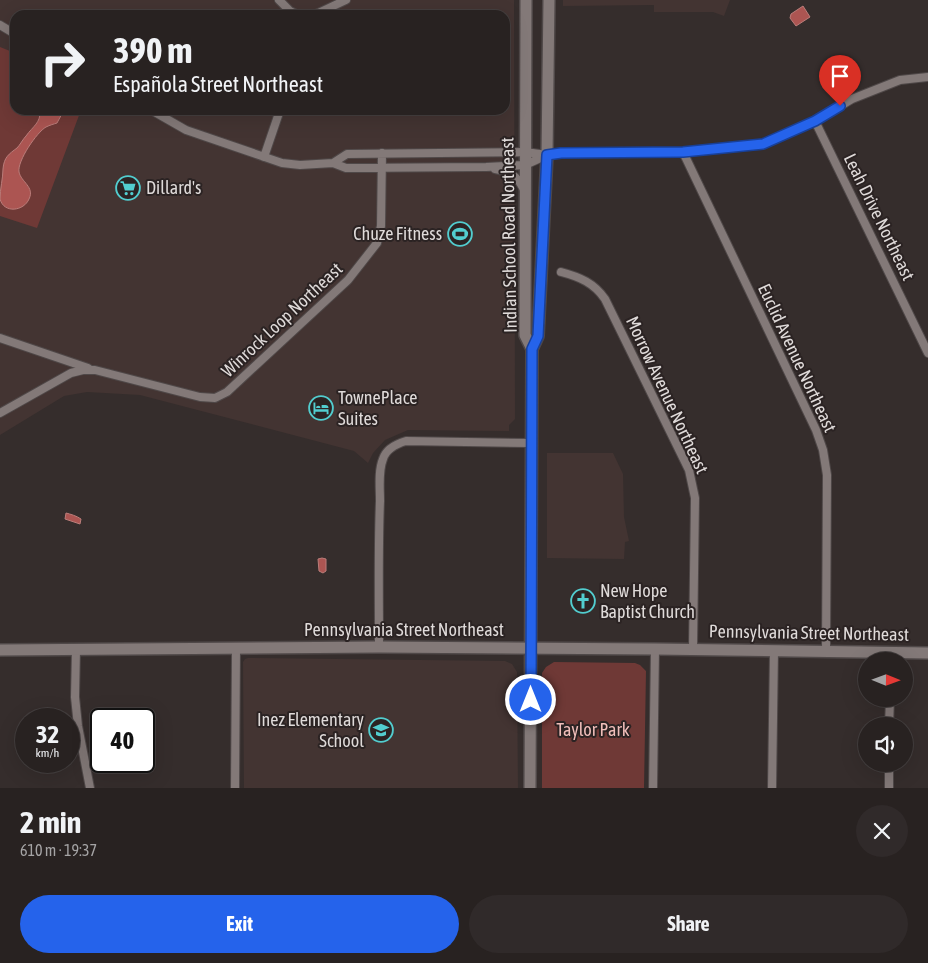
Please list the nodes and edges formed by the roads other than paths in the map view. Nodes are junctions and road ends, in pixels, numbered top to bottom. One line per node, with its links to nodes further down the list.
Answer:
1 (279, 0): 5 (street)
2 (346, 0): 6 (street)
3 (526, 0): 11 (street, Indian School Road Northeast)
4 (549, 0): 14 (street, Indian School Road Northeast)
5 (288, 10)
6 (325, 10)
7 (928, 77): 10 (street)
8 (160, 115): 15 (street)
9 (278, 115): 15 (street)
10 (815, 121): 12 (street); 24 (street, Leah Drive Northeast)
11 (525, 152): 13 (street); 14 (street); 17 (street, Indian School Road Northeast)
12 (683, 152): 14 (street); 36 (street, Euclid Avenue Northeast)
13 (382, 153): 16 (street); 18 (street, Winrock Loop Northeast)
14 (547, 155): 17 (street); 23 (street, Indian School Road Northeast)
15 (264, 157): 16 (street)
16 (333, 163): 18 (street)
17 (525, 165): 19 (street); 20 (street, Indian School Road Northeast)
18 (382, 167): 19 (street); 25 (street, Winrock Loop Northeast)
19 (486, 167): 20 (street)
20 (525, 192): 23 (street, Indian School Road Northeast)
21 (561, 272): 33 (street, Morrow Avenue Northeast)
22 (0, 338): 25 (street)
23 (532, 349): 27 (street, Indian School Road Northeast)
24 (928, 353)
25 (94, 370): 26 (street, Winrock Loop Northeast)
26 (0, 413)
27 (530, 443): 28 (street); 30 (street, Indian School Road Northeast)
28 (379, 647): 29 (street, Pennsylvania Street Northeast); 30 (street, Pennsylvania Street Northeast)
29 (236, 648): 32 (street, Pennsylvania Street Northeast); 42 (street)
30 (531, 648): 31 (street, Pennsylvania Street Northeast); 43 (street, Indian School Road Northeast)
31 (655, 648): 33 (street, Pennsylvania Street Northeast); 44 (street)
32 (76, 649): 34 (street, Pennsylvania Street Northeast); 41 (street)
33 (693, 649): 35 (street, Pennsylvania Street Northeast)
34 (0, 650)
35 (774, 650): 36 (street, Pennsylvania Street Northeast); 45 (street)
36 (826, 651): 38 (street, Pennsylvania Street Northeast)
37 (928, 653): 39 (street, Pennsylvania Street Northeast)
38 (858, 654)
39 (913, 655)
40 (889, 772): 46 (street)
41 (90, 788)
42 (235, 788)
43 (530, 788)
44 (653, 788)
45 (772, 788)
46 (889, 788)

